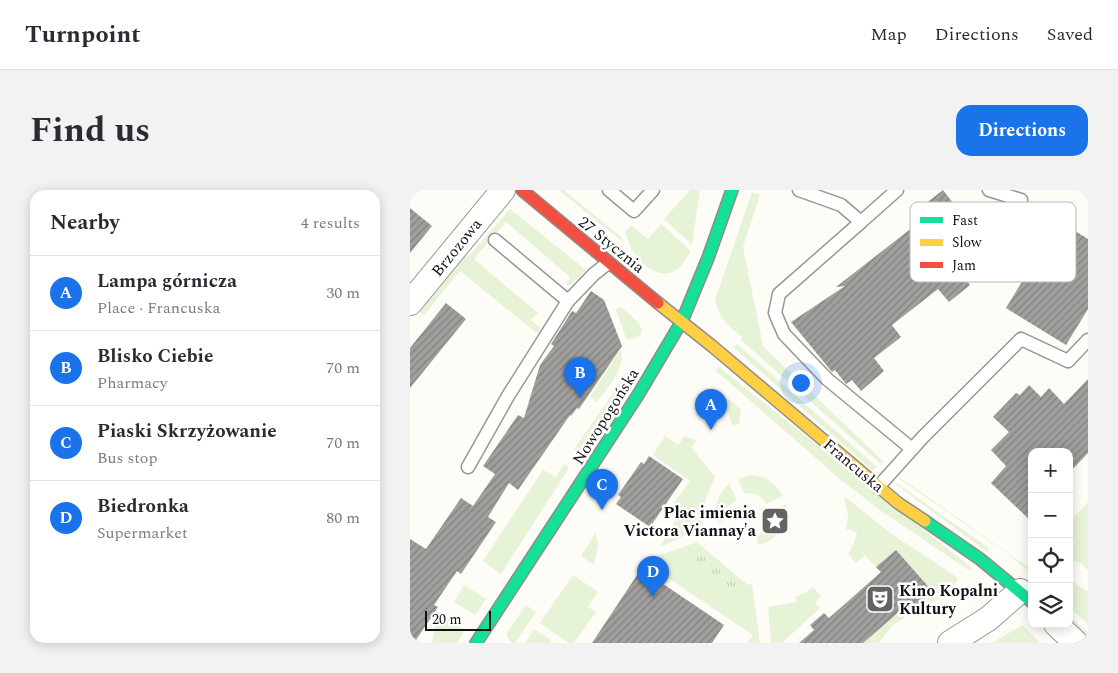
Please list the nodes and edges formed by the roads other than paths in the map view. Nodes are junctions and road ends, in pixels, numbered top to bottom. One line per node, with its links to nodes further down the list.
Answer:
1 (503, 190): 14 (street, Brzozowa)
2 (522, 190): 12 (street, 27 Stycznia)
3 (609, 190): 4 (lane)
4 (652, 190)
5 (732, 190): 15 (street, Nowopogońska)
6 (799, 190): 10 (lane)
7 (897, 190): 10 (lane)
8 (989, 190): 9 (lane)
9 (1021, 200)
10 (861, 222): 17 (lane)
11 (495, 240): 13 (lane)
12 (608, 263): 13 (lane); 15 (street, 27 Stycznia)
13 (568, 301): 18 (lane)
14 (410, 303)
15 (682, 321): 19 (street, Francuska); 22 (street, Nowopogońska)
16 (1088, 340): 17 (lane)
17 (912, 450): 19 (lane)
18 (468, 467)
19 (878, 486): 20 (street, Francuska)
20 (1026, 596): 24 (street)
21 (1060, 628): 25 (street)
22 (479, 638): 23 (lane)
23 (496, 643)
24 (950, 643)
25 (1076, 643)

